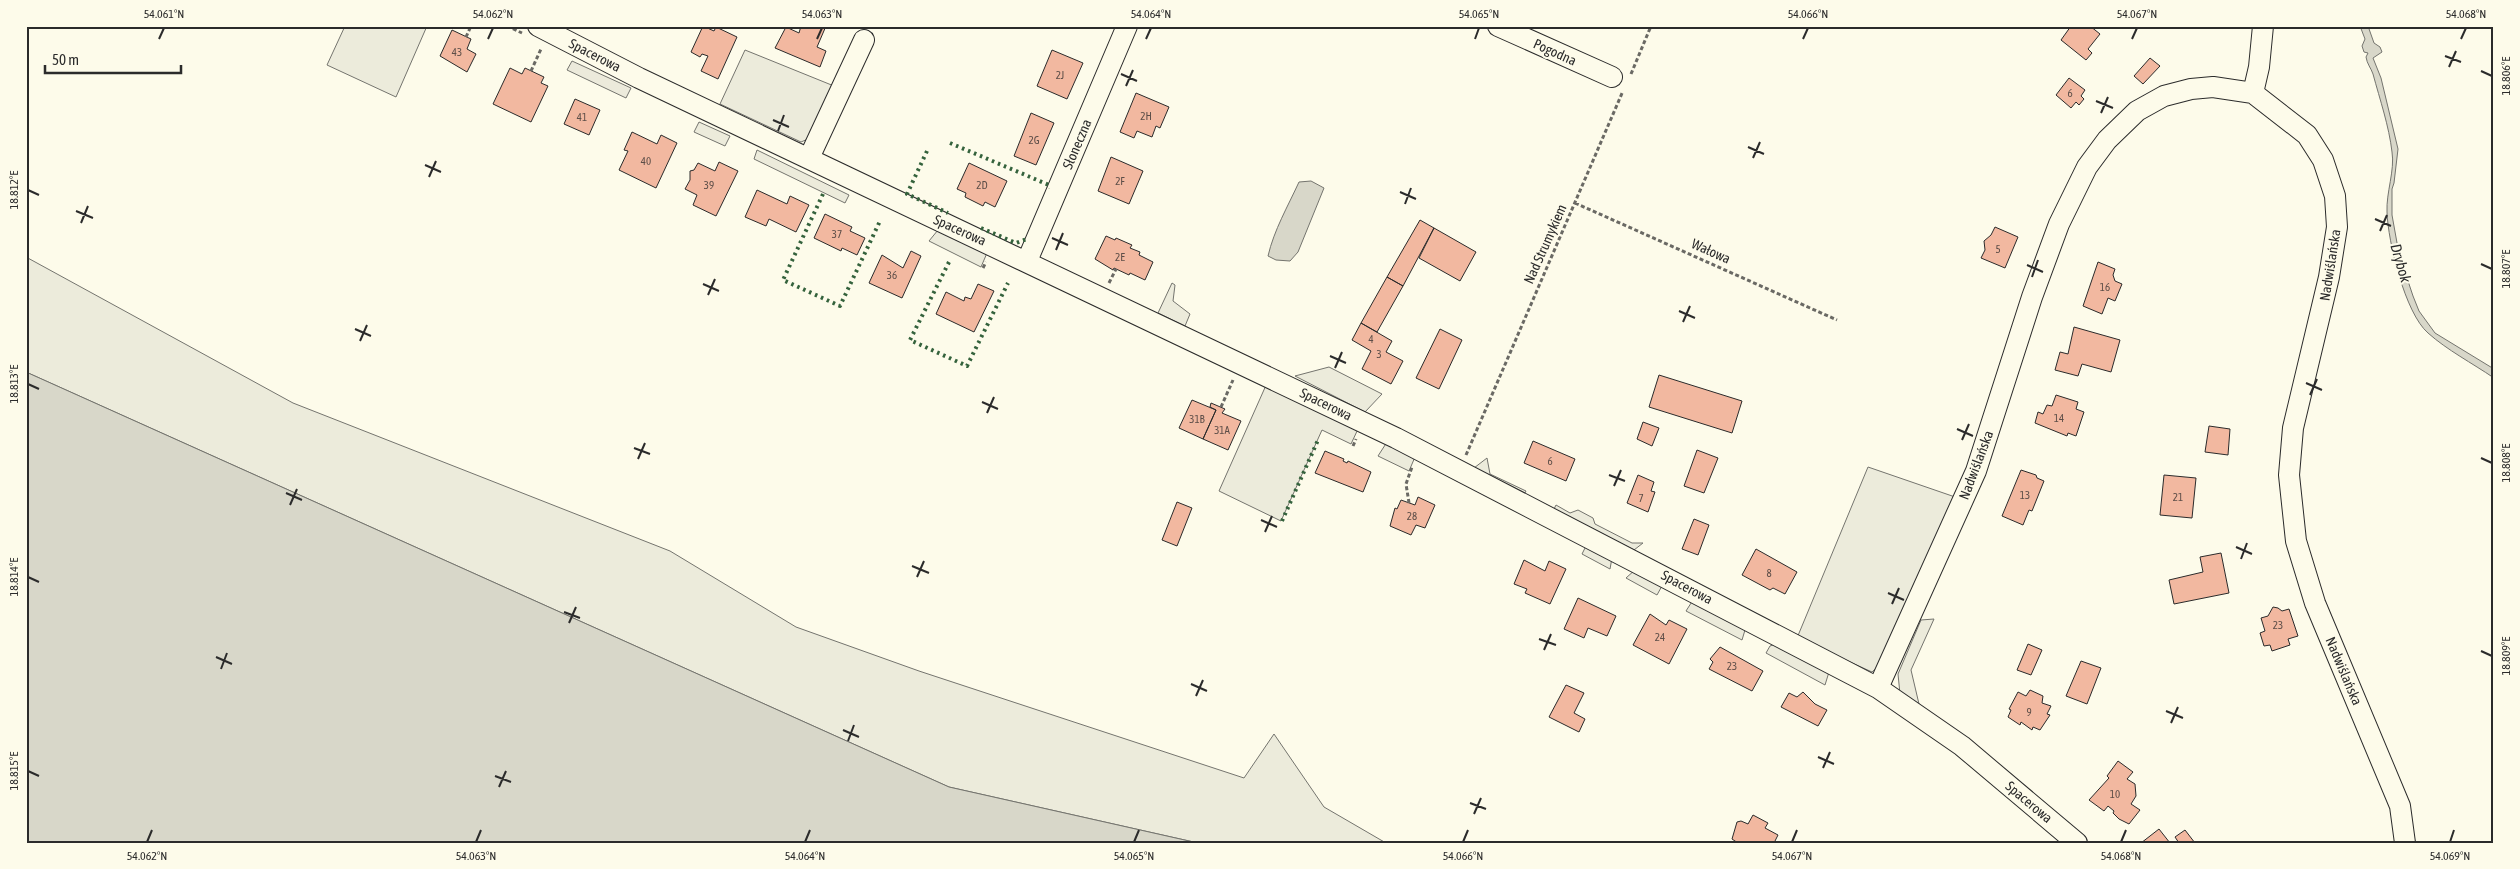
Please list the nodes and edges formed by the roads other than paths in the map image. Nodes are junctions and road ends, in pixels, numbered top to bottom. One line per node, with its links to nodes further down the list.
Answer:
1 (1126, 26): 9 (street, Słoneczna)
2 (1498, 26): 6 (street, Pogodna)
3 (2263, 26): 7 (street)
4 (541, 35): 8 (street, Spacerowa)
5 (864, 40): 8 (street)
6 (1621, 83)
7 (2253, 93): 10 (street, Nadwiślańska); 12 (street, Nadwiślańska)
8 (809, 158): 9 (street, Spacerowa)
9 (1027, 261): 10 (street, Spacerowa)
10 (1878, 688): 11 (street, Spacerowa)
11 (2077, 843)
12 (2405, 843)

